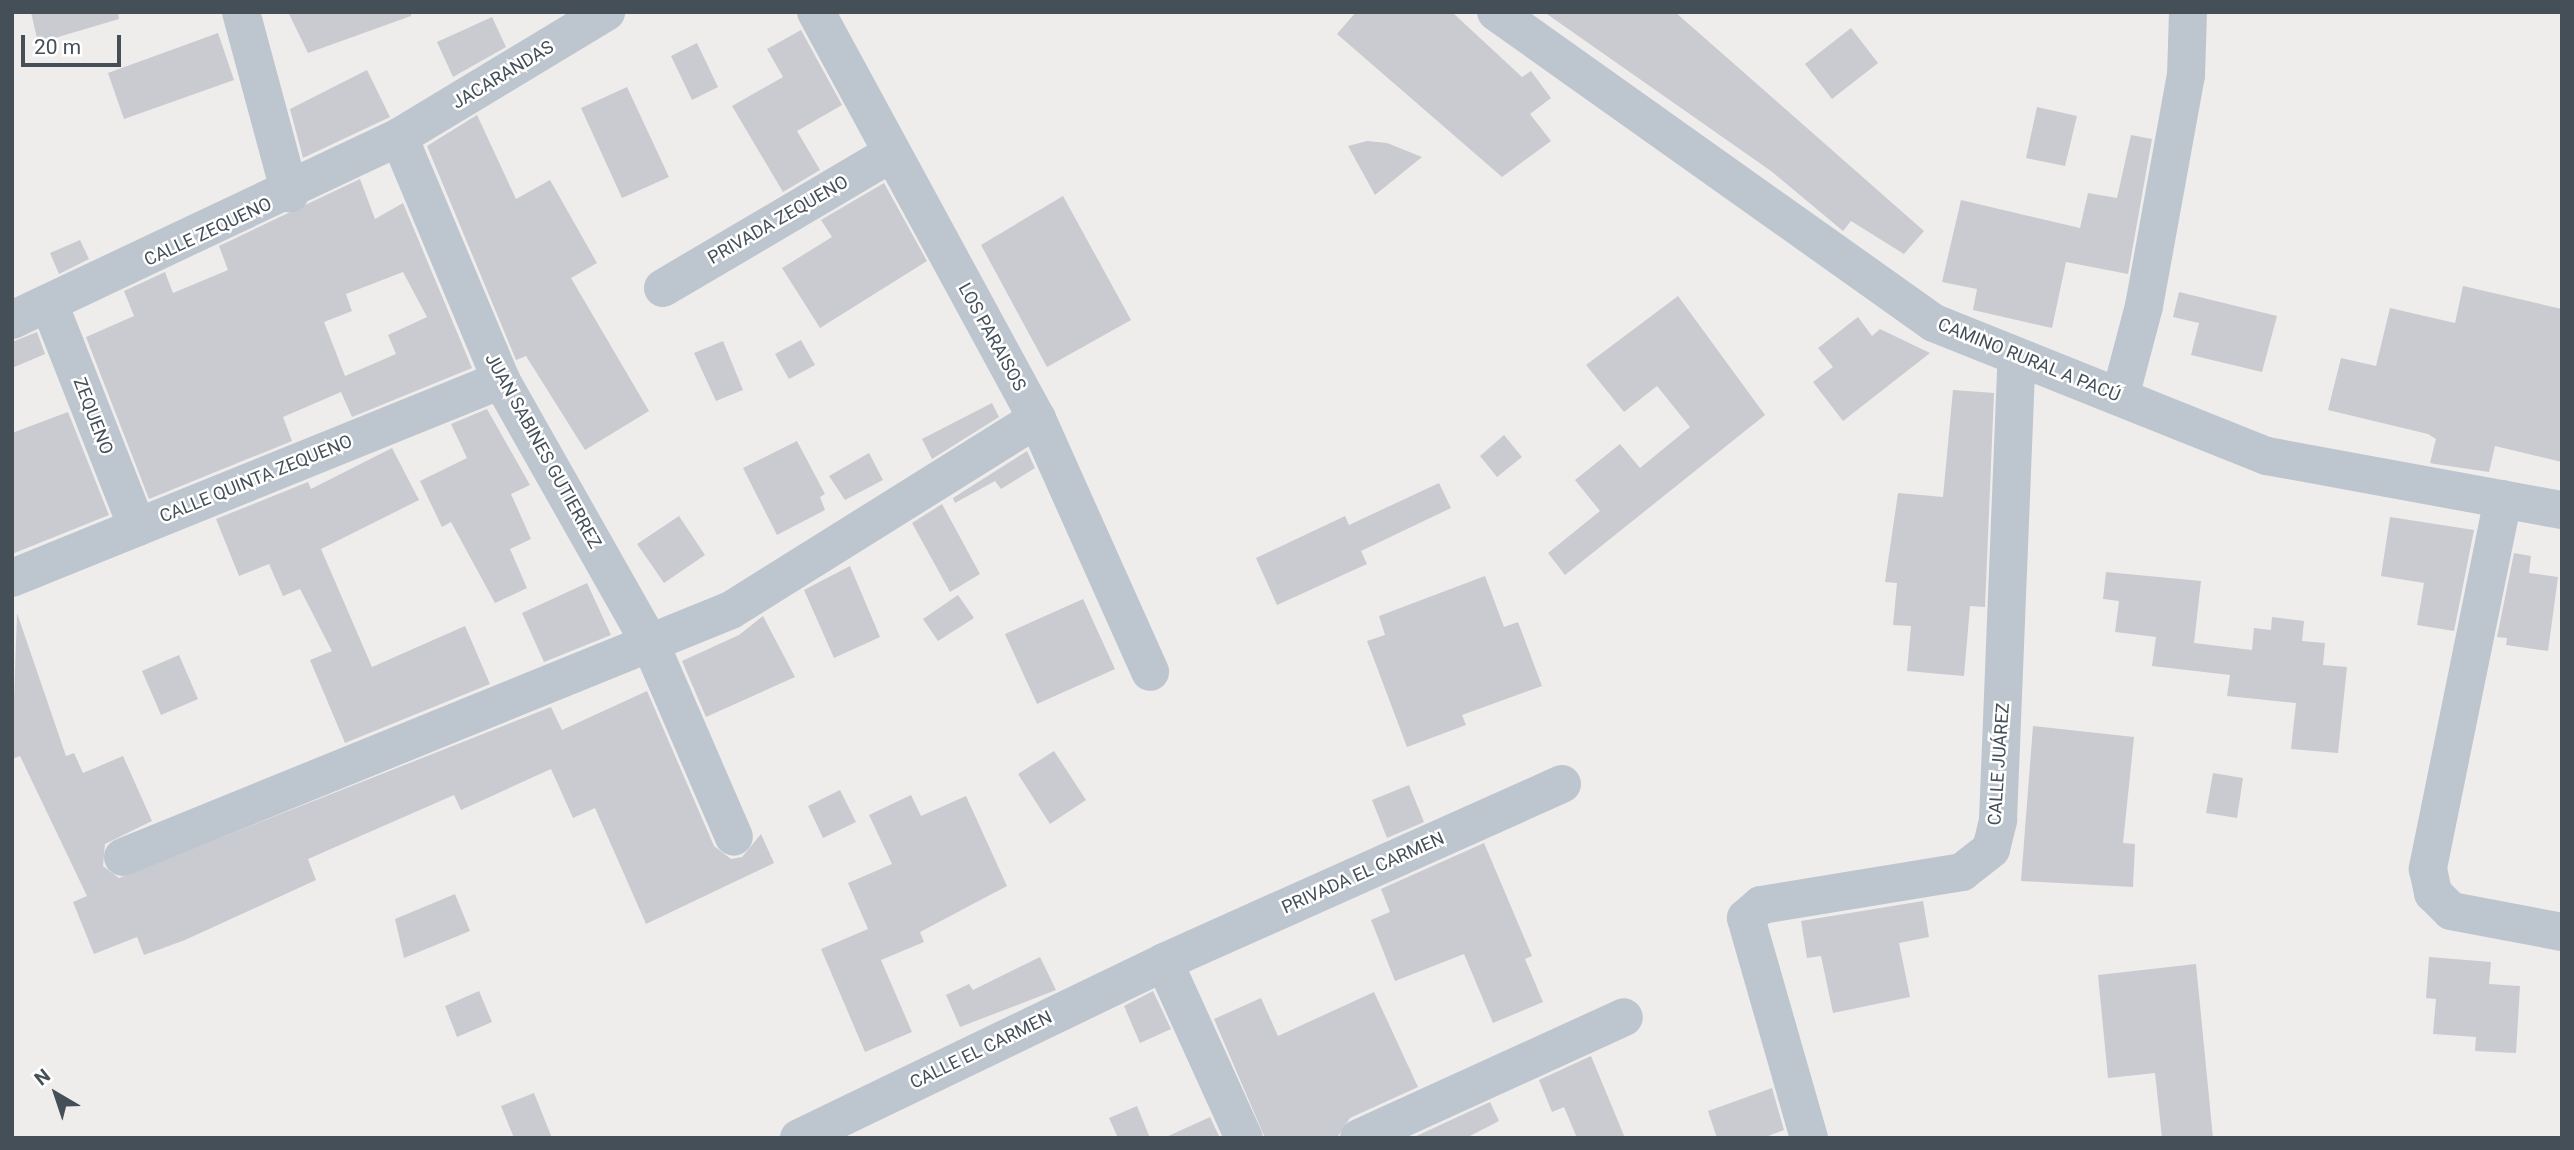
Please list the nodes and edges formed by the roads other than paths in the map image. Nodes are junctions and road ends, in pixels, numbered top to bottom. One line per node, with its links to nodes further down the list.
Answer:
1 (241, 12): 8 (street)
2 (606, 12): 6 (street, JACARANDAS)
3 (816, 12): 7 (street, LOS PARAISOS)
4 (1496, 12): 12 (street, CAMINO RURAL A PACÚ)
5 (2188, 12): 14 (street)
6 (399, 137): 8 (street, CALLE ZEQUENO); 13 (street, JUAN SABINES GUTIERREZ)
7 (892, 153): 9 (street, PRIVADA ZEQUENO); 15 (street, LOS PARAISOS)
8 (290, 193): 10 (street, CALLE ZEQUENO)
9 (663, 288)
10 (50, 306): 11 (street, CALLE ZEQUENO); 18 (street, ZEQUENO)
11 (12, 320)
12 (2017, 356): 14 (street, CAMINO RURAL A PACÚ); 31 (street, CALLE JUÁREZ)
13 (501, 380): 18 (street, CALLE QUINTA ZEQUENO); 20 (street, JUAN SABINES GUTIERREZ)
14 (2120, 397): 16 (street, CAMINO RURAL A PACÚ)
15 (1037, 419): 20 (street); 21 (street, LOS PARAISOS)
16 (2503, 499): 17 (street, CAMINO RURAL A PACÚ); 25 (street)
17 (2562, 510)
18 (136, 527): 19 (street, CALLE QUINTA ZEQUENO)
19 (12, 578)
20 (650, 643): 23 (street, JUAN SABINES GUTIERREZ); 24 (street)
21 (1150, 672)
22 (1562, 784): 26 (street, PRIVADA EL CARMEN)
23 (734, 837)
24 (123, 857)
25 (2562, 932)
26 (1164, 962): 28 (street, CALLE EL CARMEN); 29 (street)
27 (1624, 1017): 30 (street)
28 (799, 1138)
29 (1244, 1138)
30 (1359, 1138)
31 (1809, 1138)

